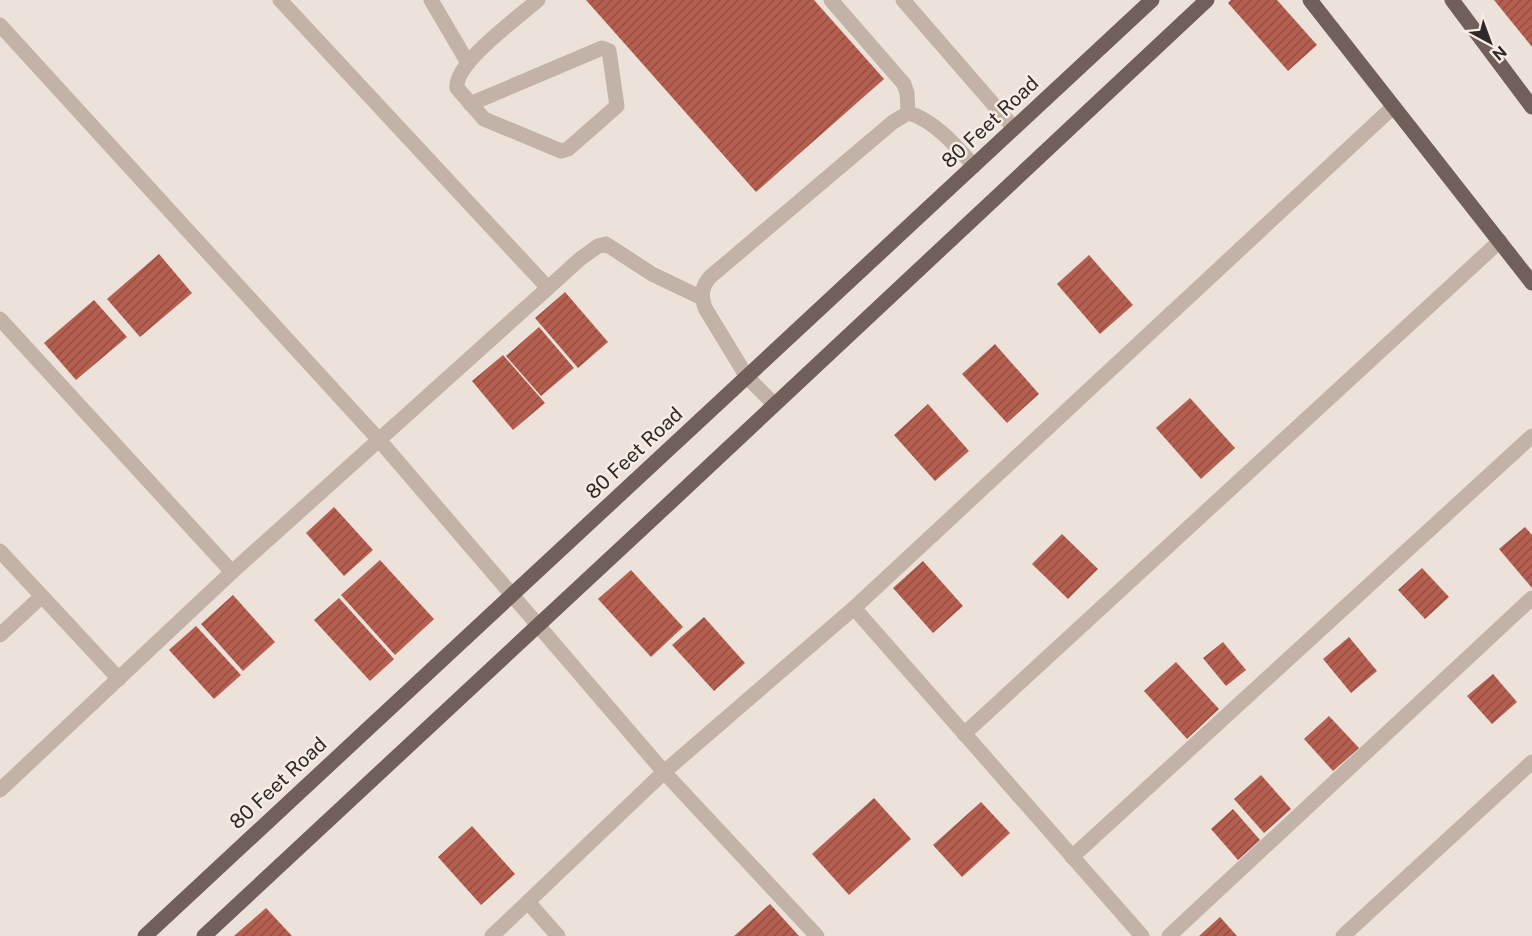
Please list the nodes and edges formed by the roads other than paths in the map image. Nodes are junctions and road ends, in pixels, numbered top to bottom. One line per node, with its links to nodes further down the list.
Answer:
1 (280, 0): 20 (street)
2 (431, 0): 11 (street)
3 (538, 0): 11 (street)
4 (831, 0): 15 (street)
5 (903, 0): 16 (street)
6 (1152, 0): 16 (main road, 80 Feet Road)
7 (1207, 0): 24 (main road)
8 (1310, 0): 14 (main road)
9 (1452, 0): 13 (main road)
10 (0, 25): 26 (street)
11 (468, 63): 12 (street)
12 (470, 104): 12 (street)
13 (1532, 107)
14 (1392, 108): 18 (main road); 32 (street)
15 (908, 113): 17 (street); 21 (street)
16 (1014, 128): 17 (main road, 80 Feet Road)
17 (974, 166): 23 (main road, 80 Feet Road)
18 (1500, 241): 19 (main road); 36 (street)
19 (1532, 283)
20 (548, 288): 21 (street); 26 (street)
21 (702, 297): 23 (street)
22 (0, 319): 28 (street)
23 (747, 377): 24 (street); 29 (main road, 80 Feet Road)
24 (774, 404): 33 (main road)
25 (1532, 436): 40 (street)
26 (380, 441): 28 (street); 29 (street)
27 (0, 551): 30 (street)
28 (232, 572): 35 (street)
29 (511, 595): 33 (street); 42 (main road, 80 Feet Road)
30 (41, 597): 34 (street); 35 (street)
31 (1532, 598): 48 (street)
32 (854, 608): 36 (street); 38 (street)
33 (539, 627): 38 (street); 43 (main road)
34 (0, 635)
35 (119, 679): 39 (street)
36 (964, 734): 40 (street)
37 (1532, 762): 49 (street)
38 (664, 772): 41 (street); 46 (street)
39 (0, 790)
40 (1072, 857): 47 (street)
41 (528, 902): 44 (street); 45 (street)
42 (145, 936)
43 (204, 936)
44 (492, 936)
45 (558, 936)
46 (817, 936)
47 (1142, 936)
48 (1169, 936)
49 (1343, 936)

